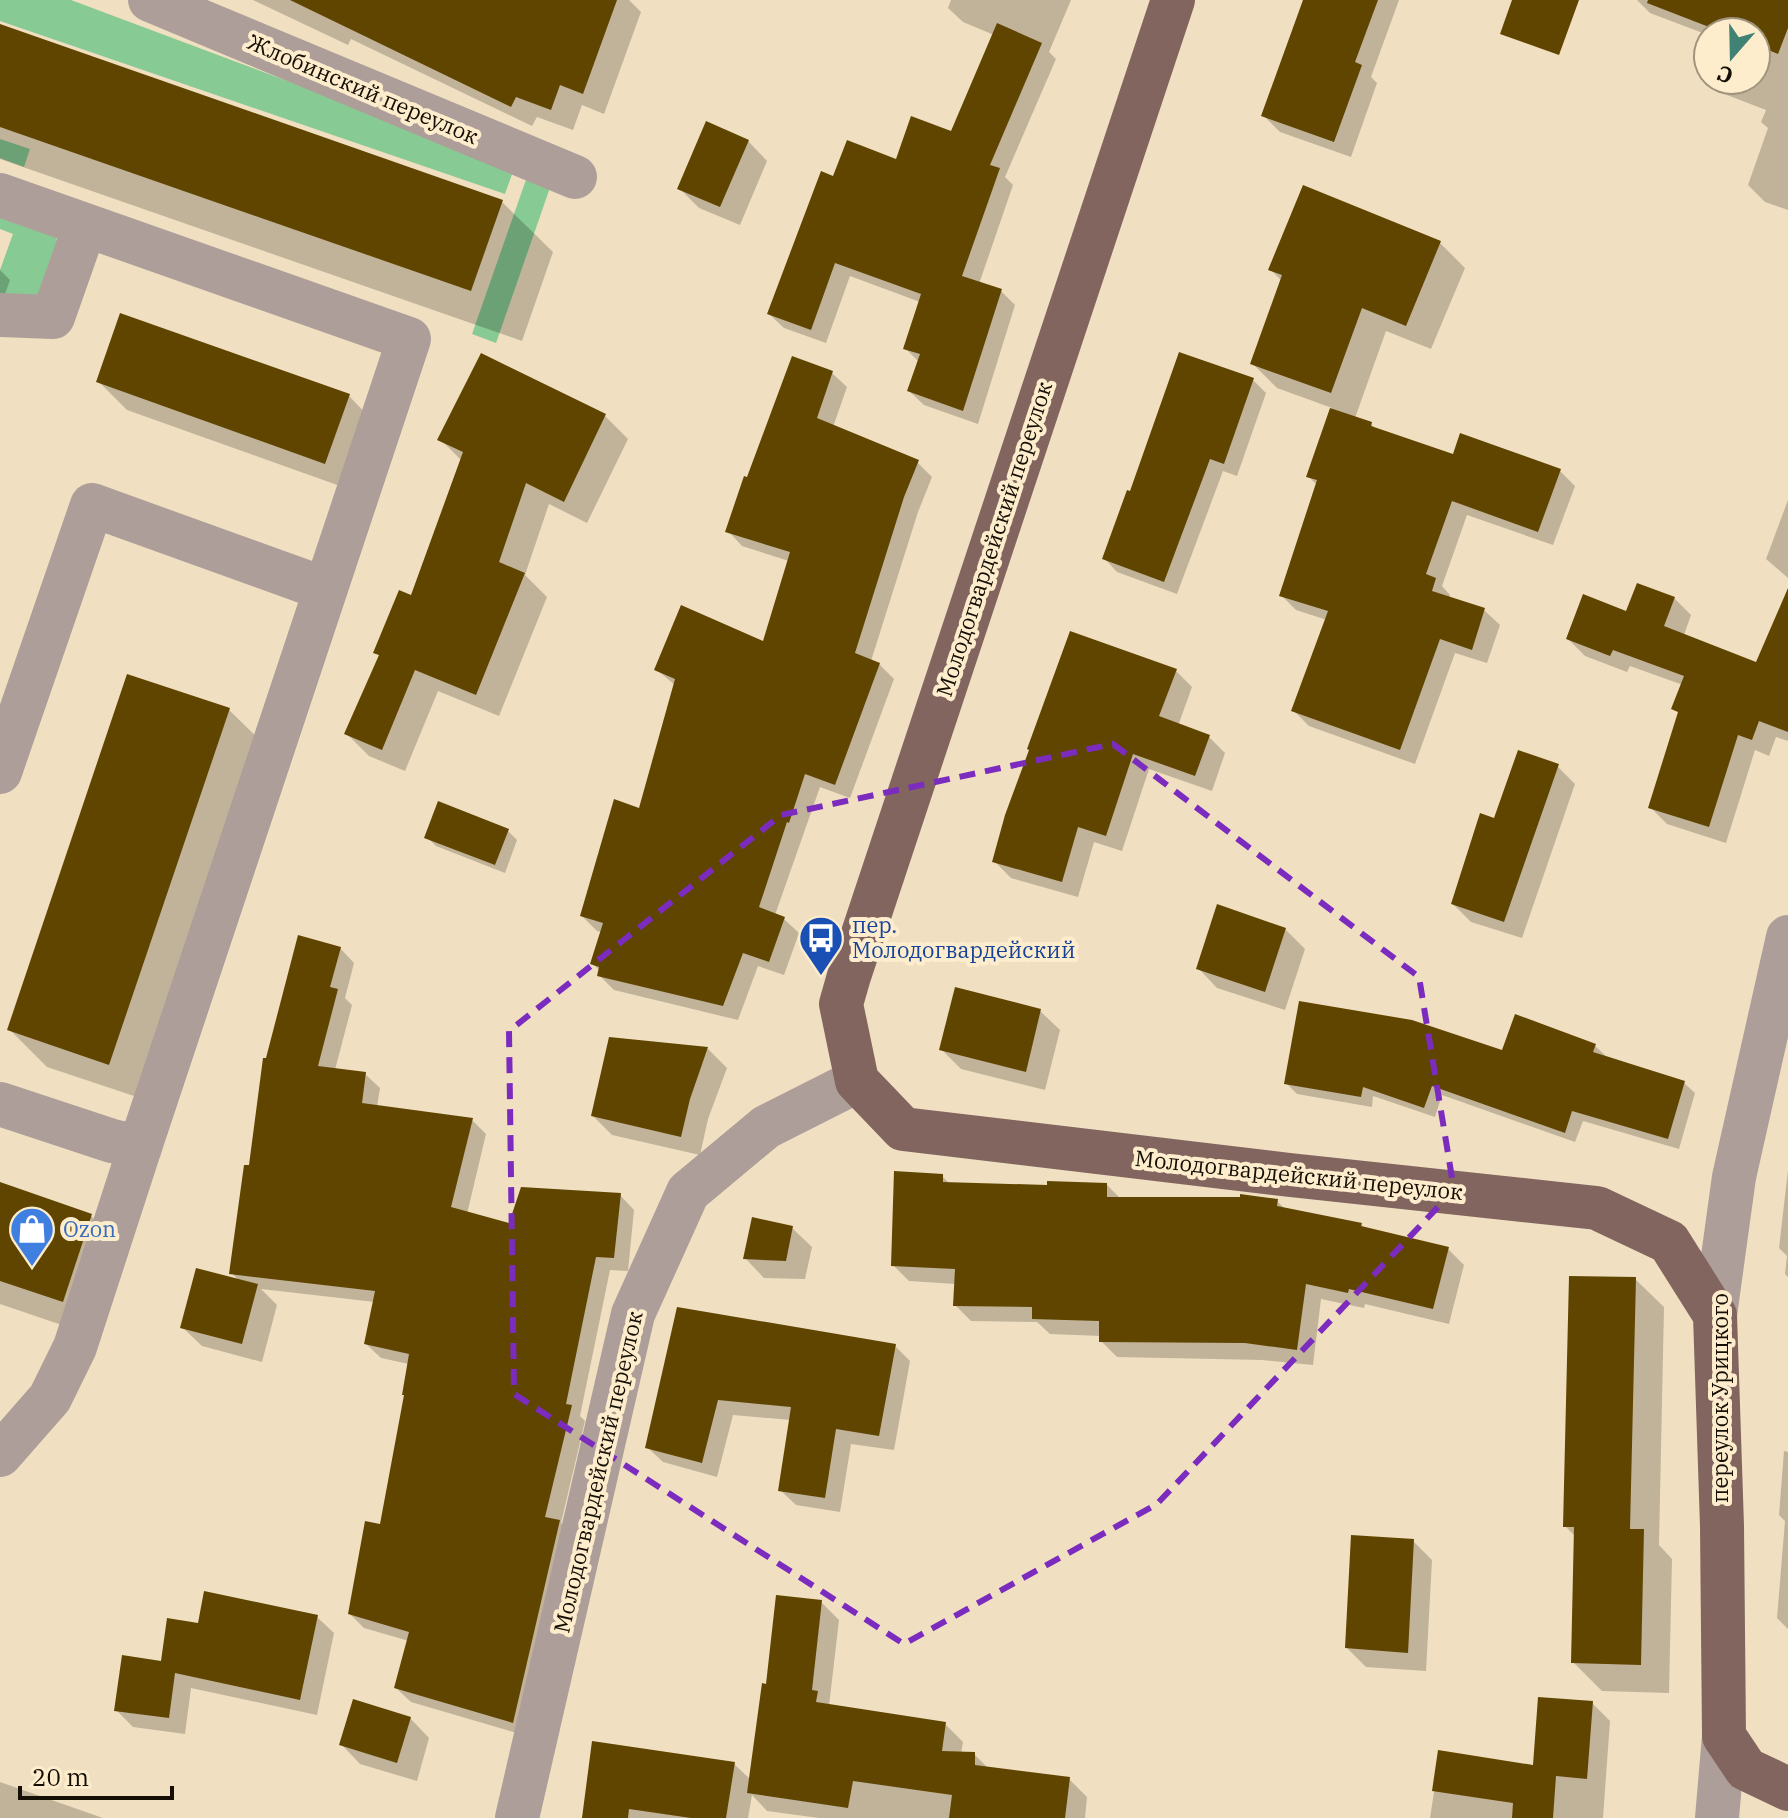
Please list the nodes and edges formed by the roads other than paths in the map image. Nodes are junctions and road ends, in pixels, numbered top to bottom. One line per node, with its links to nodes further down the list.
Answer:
1 (150, 0): 3 (street, Жлобинский переулок)
2 (1173, 0): 10 (main road, Молодогвардейский переулок)
3 (575, 177)
4 (0, 195): 5 (street)
5 (85, 226): 6 (street); 7 (street)
6 (0, 315)
7 (325, 589): 8 (street); 12 (street)
8 (0, 772)
9 (1788, 937): 13 (street, переулок Урицкого)
10 (857, 1081): 13 (main road, Молодогвардейский переулок); 17 (street, Молодогвардейский переулок)
11 (0, 1104): 12 (street)
12 (140, 1147): 14 (street)
13 (1715, 1315): 15 (main road, переулок Урицкого)
14 (0, 1455)
15 (1724, 1736): 16 (main road); 18 (street, переулок Урицкого)
16 (1788, 1789)
17 (517, 1818)
18 (1717, 1818)

